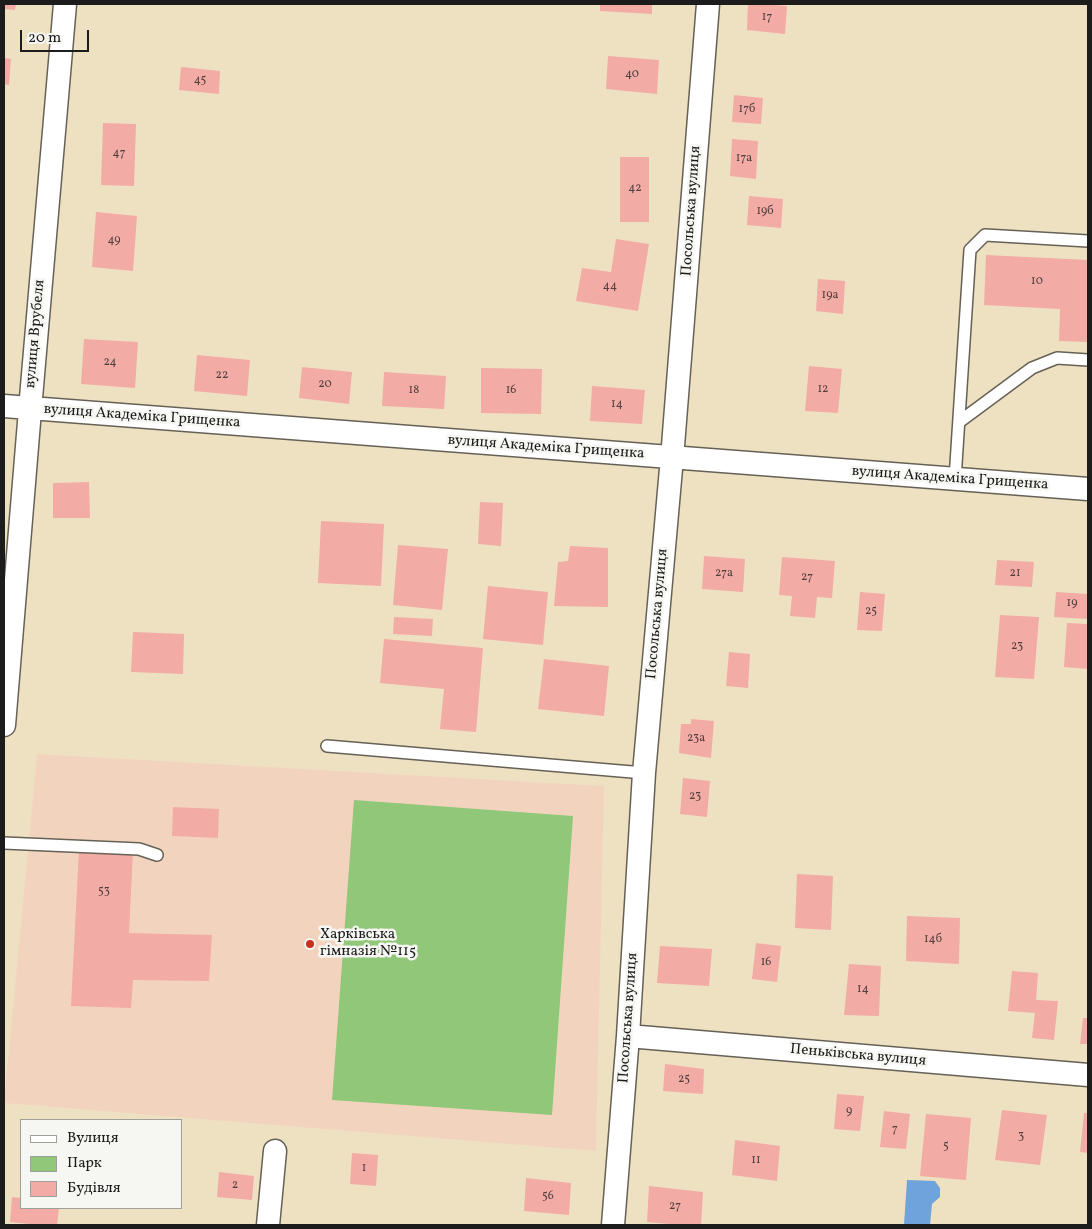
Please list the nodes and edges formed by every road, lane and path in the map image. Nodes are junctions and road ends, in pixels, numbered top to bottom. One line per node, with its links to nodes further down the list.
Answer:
1 (65, 4): 6 (street, вулиця Врубеля)
2 (708, 4): 8 (street, Посольська вулиця)
3 (1088, 241): 7 (lane)
4 (1088, 360): 7 (lane)
5 (4, 406): 6 (street, вулиця Академіка Грищенка)
6 (30, 408): 8 (street, вулиця Академіка Грищенка); 11 (street, вулиця Врубеля)
7 (959, 422): 9 (lane)
8 (672, 458): 9 (street, вулиця Академіка Грищенка); 14 (street, Посольська вулиця)
9 (955, 479): 10 (street, вулиця Академіка Грищенка)
10 (1088, 489)
11 (7, 641): 12 (street, вулиця Врубеля)
12 (4, 725)
13 (328, 746): 14 (lane)
14 (644, 773): 17 (street, Посольська вулиця)
15 (4, 843): 16 (lane)
16 (157, 854)
17 (628, 1036): 18 (street, Пеньківська вулиця); 21 (street, Посольська вулиця)
18 (1088, 1075)
19 (275, 1151): 20 (street)
20 (268, 1225)
21 (613, 1225)

